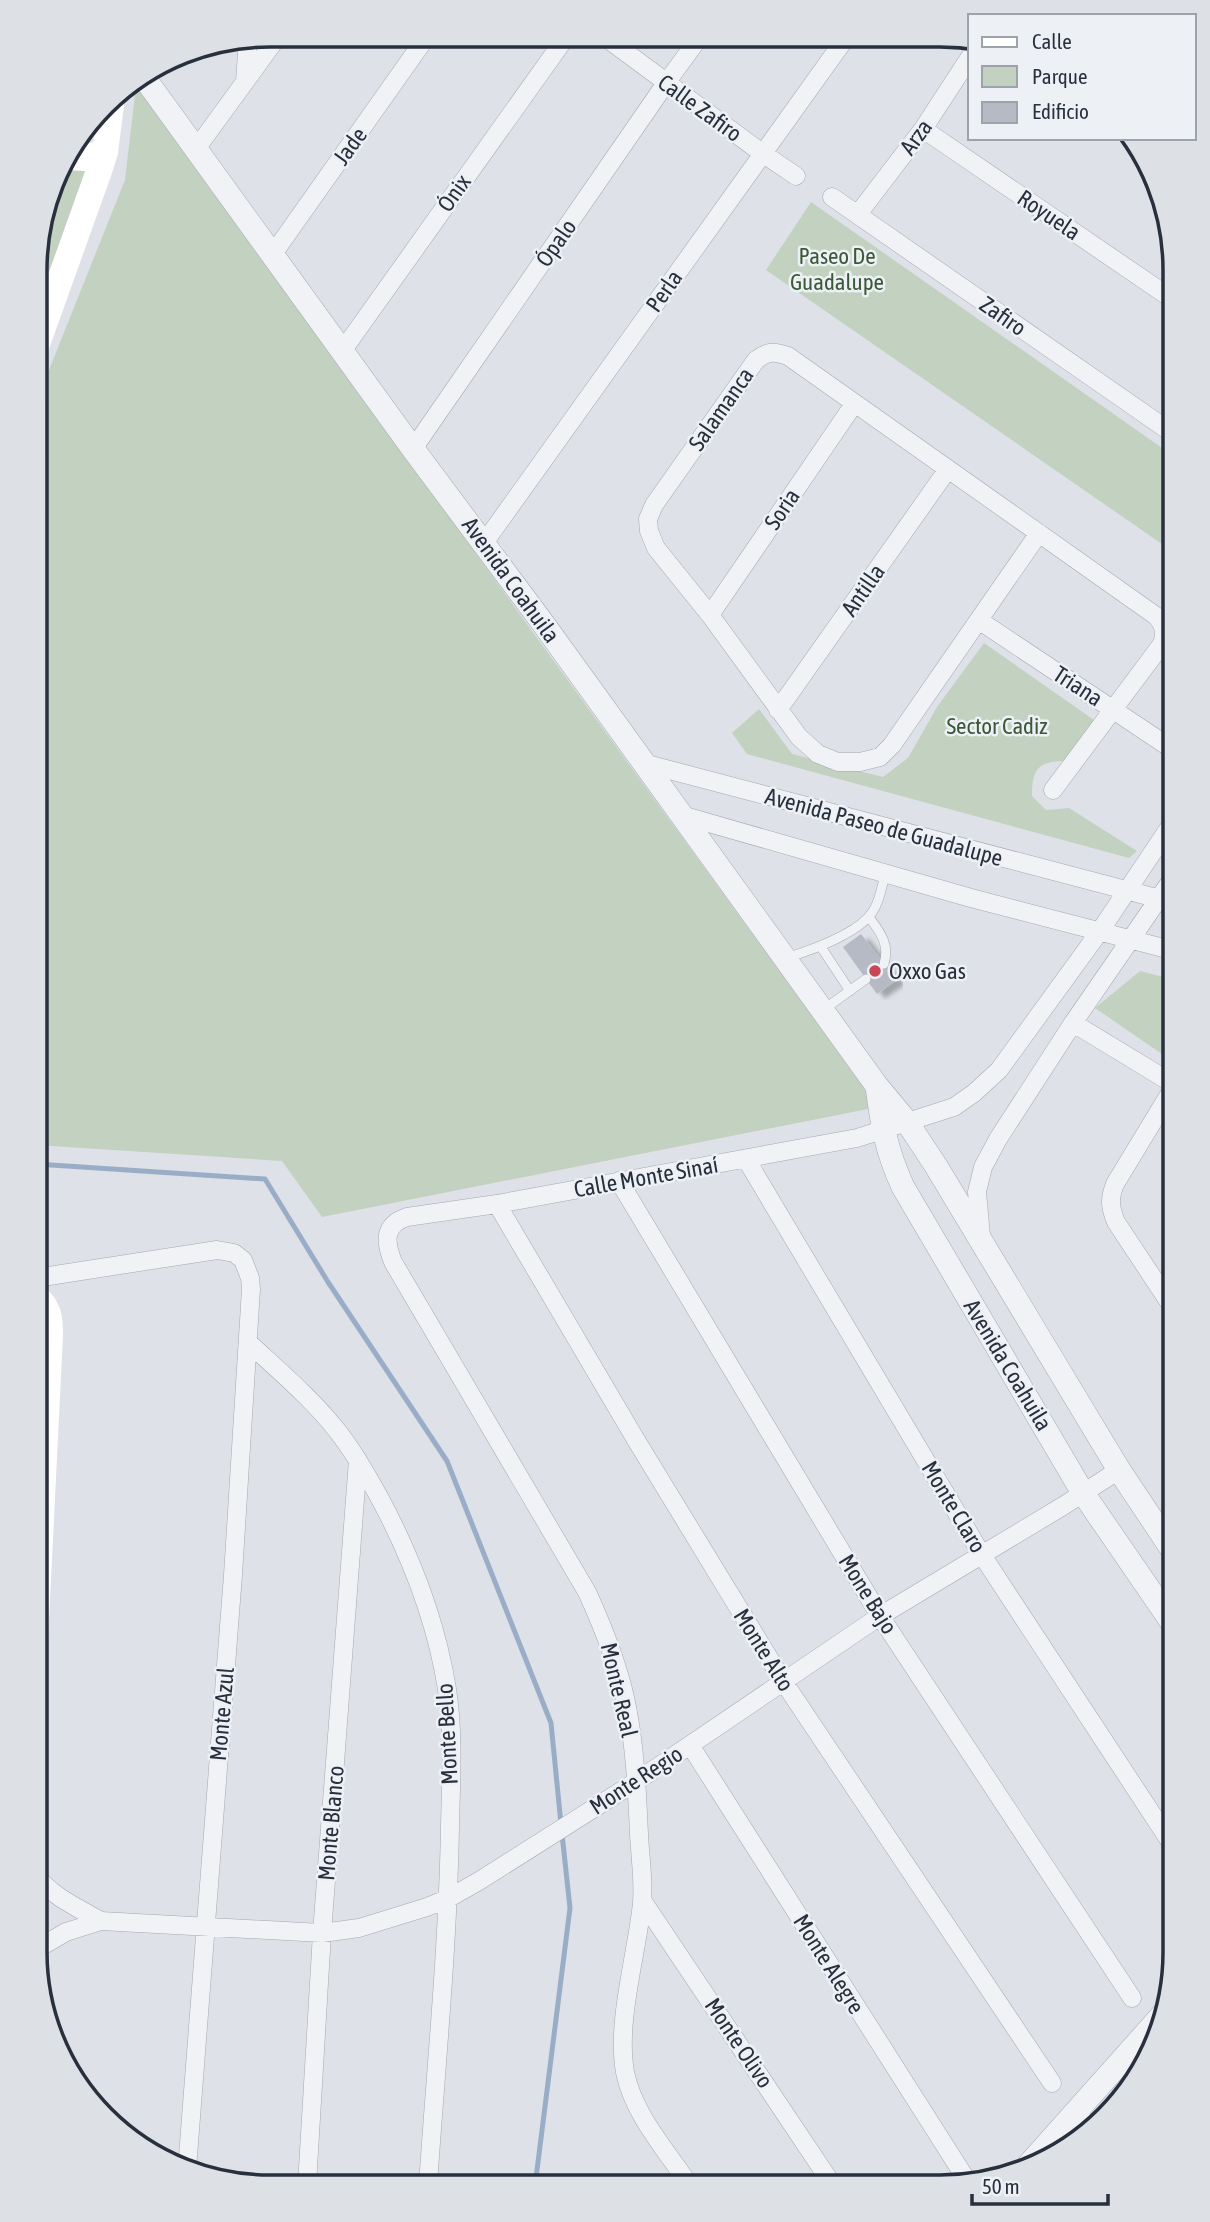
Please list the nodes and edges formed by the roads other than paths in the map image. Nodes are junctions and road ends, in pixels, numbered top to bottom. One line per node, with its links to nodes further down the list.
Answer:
1 (619, 47): 11 (street, Calle Zafiro)
2 (692, 47): 11 (street, Ópalo)
3 (838, 47): 16 (street, Perla)
4 (270, 48): 9 (street)
5 (419, 48): 21 (street, Jade)
6 (558, 48): 24 (street, Ónix)
7 (247, 49): 9 (street)
8 (968, 60): 13 (street, Arza)
9 (245, 82): 14 (street)
10 (148, 83): 14 (street, Avenida Coahuila)
11 (666, 83): 16 (street, Calle Zafiro); 27 (street, Ópalo)
12 (110, 116): 15 (main road)
13 (923, 129): 20 (street, Arza); 22 (street, Royuela)
14 (196, 149): 21 (street, Avenida Coahuila)
15 (105, 152): 17 (main road); 23 (main road)
16 (762, 153): 18 (street, Calle Zafiro); 30 (street, Perla)
17 (78, 158)
18 (796, 176)
19 (832, 197): 20 (street, Zafiro)
20 (858, 214): 26 (street, Zafiro)
21 (272, 254): 24 (street, Avenida Coahuila)
22 (1163, 293)
23 (47, 316)
24 (343, 350): 27 (street, Avenida Coahuila)
25 (854, 404): 28 (street, Salamanca); 31 (street, Soria); 31 (street, Salamanca)
26 (1163, 427)
27 (413, 449): 30 (street, Avenida Coahuila)
28 (948, 469): 29 (street, Salamanca); 35 (street, Antilla)
29 (1040, 533): 32 (street, Salamanca); 33 (street, Salamanca)
30 (484, 544): 38 (street, Avenida Coahuila)
31 (710, 615): 35 (street, Salamanca)
32 (980, 621): 35 (street, Salamanca); 36 (street, Triana)
33 (1163, 624)
34 (1163, 642): 36 (street, Salamanca)
35 (778, 710)
36 (1114, 710): 37 (street, Triana); 39 (street)
37 (1163, 743)
38 (643, 763): 40 (street, Avenida Coahuila); 43 (street, Avenida Paseo de Guadalupe)
39 (1053, 790)
40 (681, 815): 42 (street, Avenida Paseo de Guadalupe); 51 (street, Avenida Coahuila)
41 (1163, 837): 43 (street)
42 (885, 874): 46 (lane); 47 (street, Avenida Paseo de Guadalupe)
43 (1126, 892): 44 (street, Avenida Paseo de Guadalupe); 47 (street)
44 (1163, 900)
45 (1163, 905): 48 (street)
46 (869, 917): 49 (lane); 52 (lane)
47 (1100, 931): 48 (street, Avenida Paseo de Guadalupe); 60 (street)
48 (1131, 939): 50 (street, Avenida Paseo de Guadalupe); 56 (street)
49 (821, 947): 51 (lane); 54 (lane)
50 (1163, 948)
51 (784, 958): 55 (street, Avenida Coahuila)
52 (884, 964)
53 (866, 979): 54 (lane)
54 (850, 991): 55 (lane)
55 (822, 1011): 58 (street, Avenida Coahuila)
56 (1073, 1023): 57 (street); 66 (street)
57 (1163, 1077)
58 (877, 1086): 60 (street, Avenida Coahuila); 61 (street, Avenida Coahuila)
59 (1163, 1106): 68 (street)
60 (907, 1122): 61 (street, Calle Monte Sinaí); 66 (street, Avenida Coahuila)
61 (882, 1130): 62 (street, Calle Monte Sinaí); 74 (street, Avenida Coahuila)
62 (746, 1159): 63 (street, Calle Monte Sinaí); 76 (street, Monte Claro)
63 (619, 1181): 64 (street, Calle Monte Sinaí); 78 (street, Mone Bajo)
64 (497, 1204): 65 (street, Calle Monte Sinaí); 79 (street, Monte Alto)
65 (388, 1232): 81 (street, Monte Real)
66 (982, 1247): 73 (street, Avenida Coahuila)
67 (47, 1276): 70 (street, Monte Azul)
68 (1162, 1287)
69 (47, 1313): 71 (main road)
70 (248, 1343): 72 (street, Monte Bello); 87 (street, Monte Azul)
71 (47, 1393)
72 (358, 1460): 84 (street, Monte Bello); 88 (street, Monte Blanco)
73 (1119, 1470): 74 (street, Monte Regio); 75 (street, Avenida Coahuila)
74 (1083, 1493): 76 (street, Monte Regio); 77 (street, Avenida Coahuila)
75 (1162, 1535)
76 (982, 1555): 78 (street, Monte Regio); 82 (street, Monte Claro)
77 (1162, 1608)
78 (880, 1616): 79 (street, Monte Regio); 90 (street, Mone Bajo)
79 (783, 1681): 80 (street, Monte Regio); 92 (street, Monte Alto)
80 (690, 1745): 81 (street, Monte Regio); 97 (street, Monte Alegre)
81 (637, 1781): 84 (street, Monte Regio); 85 (street, Monte Real)
82 (1162, 1831)
83 (47, 1887): 86 (street, Monte Regio)
84 (449, 1898): 88 (street, Monte Regio); 99 (street, Monte Bello)
85 (642, 1900): 100 (street, Monte Real); 101 (street, Monte Olivo)
86 (101, 1920): 87 (street, Monte Regio); 89 (street, Monte Regio)
87 (205, 1928): 88 (street, Monte Regio); 96 (street, Monte Azul)
88 (322, 1933): 98 (street, Monte Blanco)
89 (47, 1943)
90 (1132, 1998)
91 (1146, 2038): 93 (street)
92 (1052, 2083)
93 (1076, 2110): 94 (street); 95 (street)
94 (1084, 2121)
95 (1041, 2150)
96 (188, 2158)
97 (963, 2173)
98 (308, 2175)
99 (429, 2175)
100 (683, 2175)
101 (826, 2175)

